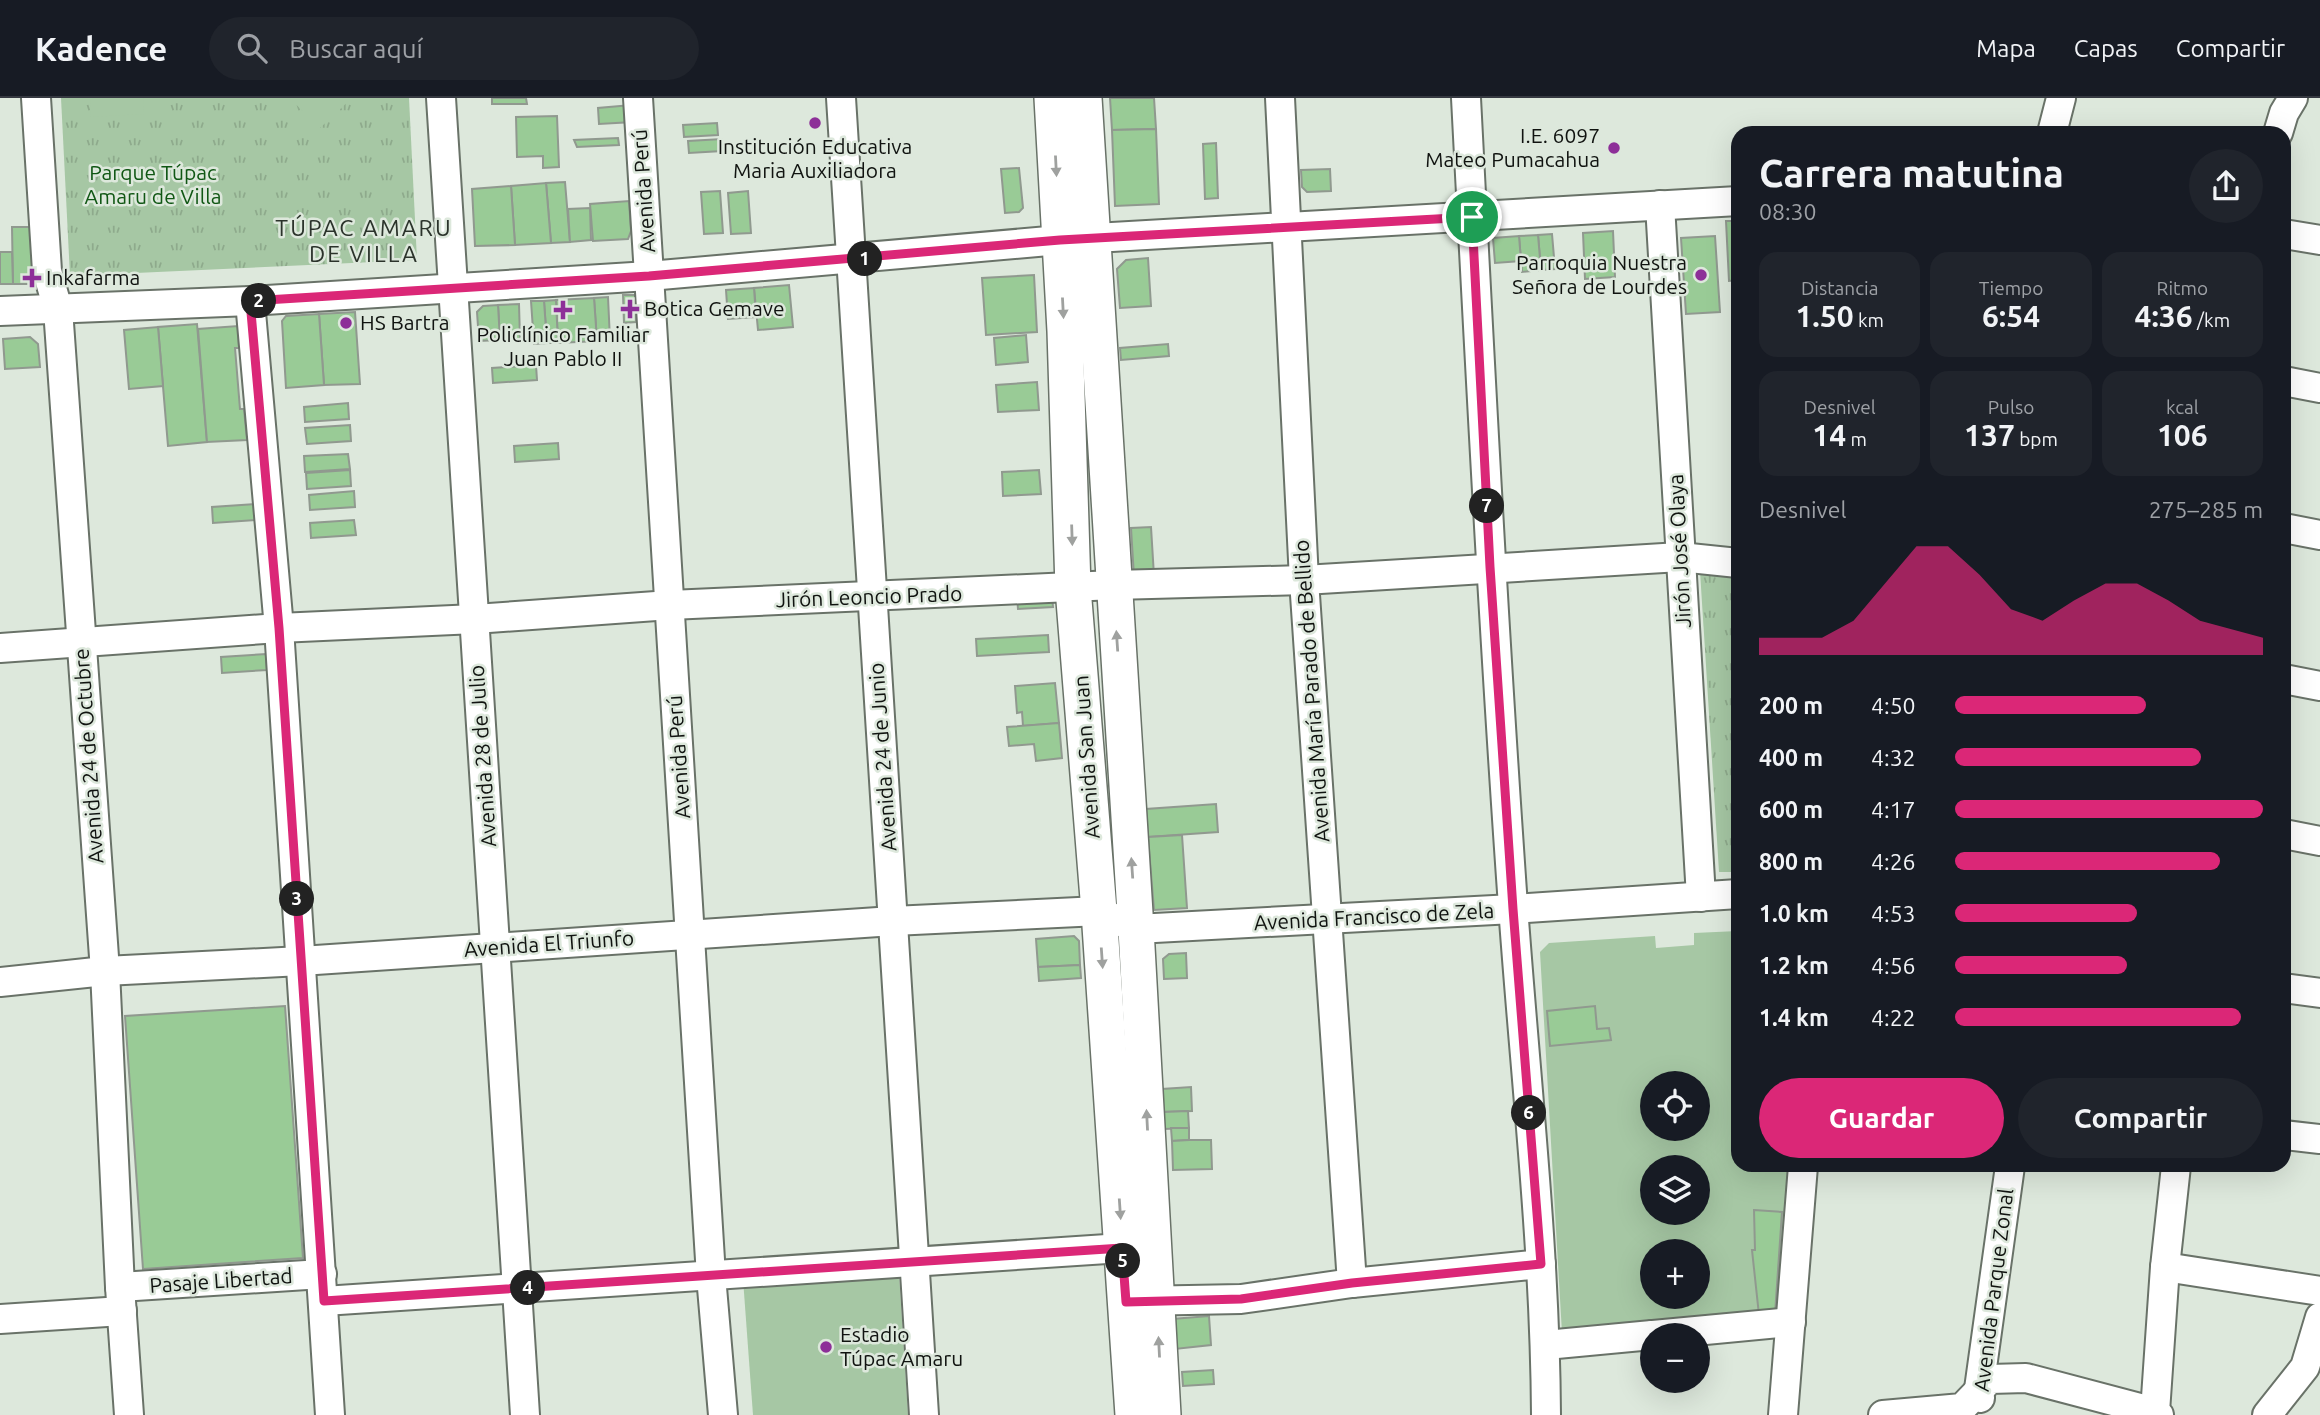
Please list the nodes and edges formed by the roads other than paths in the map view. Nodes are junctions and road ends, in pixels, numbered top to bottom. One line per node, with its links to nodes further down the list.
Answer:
1 (36, 98): 22 (street, Avenida 24 de Octubre)
2 (441, 98): 20 (street, Avenida 28 de Julio)
3 (638, 98): 19 (street, Avenida Perú)
4 (841, 98): 18 (street, Avenida 24 de Junio)
5 (1052, 98): 16 (main road, Avenida San Juan, one-way to 16)
6 (1084, 98): 16 (main road, Avenida San Juan)
7 (1280, 98): 14 (street, Avenida María Parado de Bellido)
8 (1466, 98): 13 (street)
9 (2061, 98): 10 (street)
10 (2054, 126)
11 (1731, 201): 12 (street)
12 (1660, 205): 13 (street); 28 (street, Jirón José Olaya)
13 (1472, 217): 14 (street); 30 (street)
14 (1288, 226): 16 (street); 31 (street, Avenida María Parado de Bellido)
15 (2291, 235): 17 (street)
16 (1076, 239): 18 (street); 32 (main road, Avenida San Juan); 33 (main road, Avenida San Juan, one-way to 33)
17 (2320, 240)
18 (852, 260): 19 (street); 34 (street, Avenida 24 de Junio)
19 (649, 276): 20 (street); 35 (street, Avenida Perú)
20 (453, 288): 21 (street); 36 (street, Avenida 28 de Julio)
21 (250, 301): 22 (street); 37 (street)
22 (58, 309): 23 (street); 38 (street, Avenida 24 de Octubre)
23 (0, 311)
24 (2291, 382): 25 (street)
25 (2320, 388)
26 (2291, 529): 27 (street)
27 (2320, 535)
28 (1680, 557): 29 (street, Jirón Leoncio Prado); 30 (street, Jirón Leoncio Prado); 45 (street, Jirón José Olaya)
29 (1731, 562)
30 (1490, 567): 31 (street, Jirón Leoncio Prado); 46 (street)
31 (1304, 580): 32 (street, Jirón Leoncio Prado); 48 (street, Avenida María Parado de Bellido)
32 (1114, 585): 33 (street, Jirón Leoncio Prado); 50 (main road, Avenida San Juan, one-way to 32)
33 (1073, 588): 34 (street, Jirón Leoncio Prado); 47 (main road, Avenida San Juan)
34 (873, 597): 35 (street, Jirón Leoncio Prado); 49 (street, Avenida 24 de Junio)
35 (670, 605): 36 (street, Jirón Leoncio Prado); 51 (street, Avenida Perú)
36 (475, 619): 37 (street, Jirón Leoncio Prado); 52 (street, Avenida 28 de Julio)
37 (279, 628): 38 (street, Jirón Leoncio Prado); 53 (street)
38 (81, 642): 39 (street, Jirón Leoncio Prado); 54 (street, Avenida 24 de Octubre)
39 (0, 648)
40 (2291, 680): 41 (street)
41 (2320, 685)
42 (2291, 835): 43 (street)
43 (2320, 841)
44 (1731, 895): 45 (street, Avenida Francisco de Zela)
45 (1701, 897): 46 (street, Avenida Francisco de Zela)
46 (1513, 909): 48 (street, Avenida Francisco de Zela); 65 (street)
47 (1099, 911): 49 (street, Avenida El Triunfo); 50 (street, Avenida Francisco de Zela); 63 (main road, Avenida San Juan, one-way to 63)
48 (1326, 920): 50 (street, Avenida Francisco de Zela); 68 (street, Avenida María Parado de Bellido)
49 (893, 921): 51 (street, Avenida El Triunfo); 64 (street, Avenida 24 de Junio)
50 (1136, 929): 73 (main road, Avenida San Juan, one-way to 50)
51 (690, 935): 52 (street, Avenida El Triunfo); 67 (street, Avenida Perú)
52 (495, 948): 53 (street, Avenida El Triunfo); 70 (street, Avenida 28 de Julio)
53 (301, 961): 54 (street, Avenida El Triunfo); 69 (street)
54 (105, 971): 55 (street, Avenida El Triunfo); 72 (street, Avenida 24 de Octubre)
55 (0, 982)
56 (2291, 989): 57 (street)
57 (2320, 993)
58 (2291, 1136): 59 (street)
59 (2320, 1139)
60 (1803, 1172): 76 (street)
61 (2009, 1172): 81 (street, Avenida Parque Zonal)
62 (2175, 1172): 66 (street)
63 (1122, 1248): 64 (street, Pasaje Libertad); 73 (main road, Avenida San Juan)
64 (914, 1262): 67 (street, Pasaje Libertad); 87 (street, Avenida 24 de Junio)
65 (1541, 1264): 68 (street); 79 (street)
66 (2165, 1267): 71 (street); 82 (street)
67 (711, 1276): 70 (street, Pasaje Libertad); 86 (street, Avenida Perú)
68 (1352, 1283): 73 (street)
69 (323, 1288): 70 (street, Pasaje Libertad); 72 (street, Pasaje Libertad); 84 (street)
70 (517, 1289): 85 (street, Avenida 28 de Julio)
71 (2320, 1291)
72 (121, 1299): 75 (street, Pasaje Libertad); 83 (street, Avenida 24 de Octubre)
73 (1142, 1301): 88 (main road, Avenida San Juan); 89 (main road, Avenida San Juan, one-way to 73)
74 (2320, 1317): 80 (street)
75 (0, 1320)
76 (1791, 1322): 77 (street); 91 (street)
77 (1710, 1330)
78 (1640, 1336): 79 (street)
79 (1546, 1345): 90 (street)
80 (2312, 1376): 93 (street)
81 (1980, 1402): 82 (street); 92 (street)
82 (2157, 1413)
83 (129, 1415)
84 (330, 1415)
85 (525, 1415)
86 (723, 1415)
87 (924, 1415)
88 (1133, 1415)
89 (1163, 1415)
90 (1546, 1415)
91 (1783, 1415)
92 (1883, 1415)
93 (2267, 1415)

